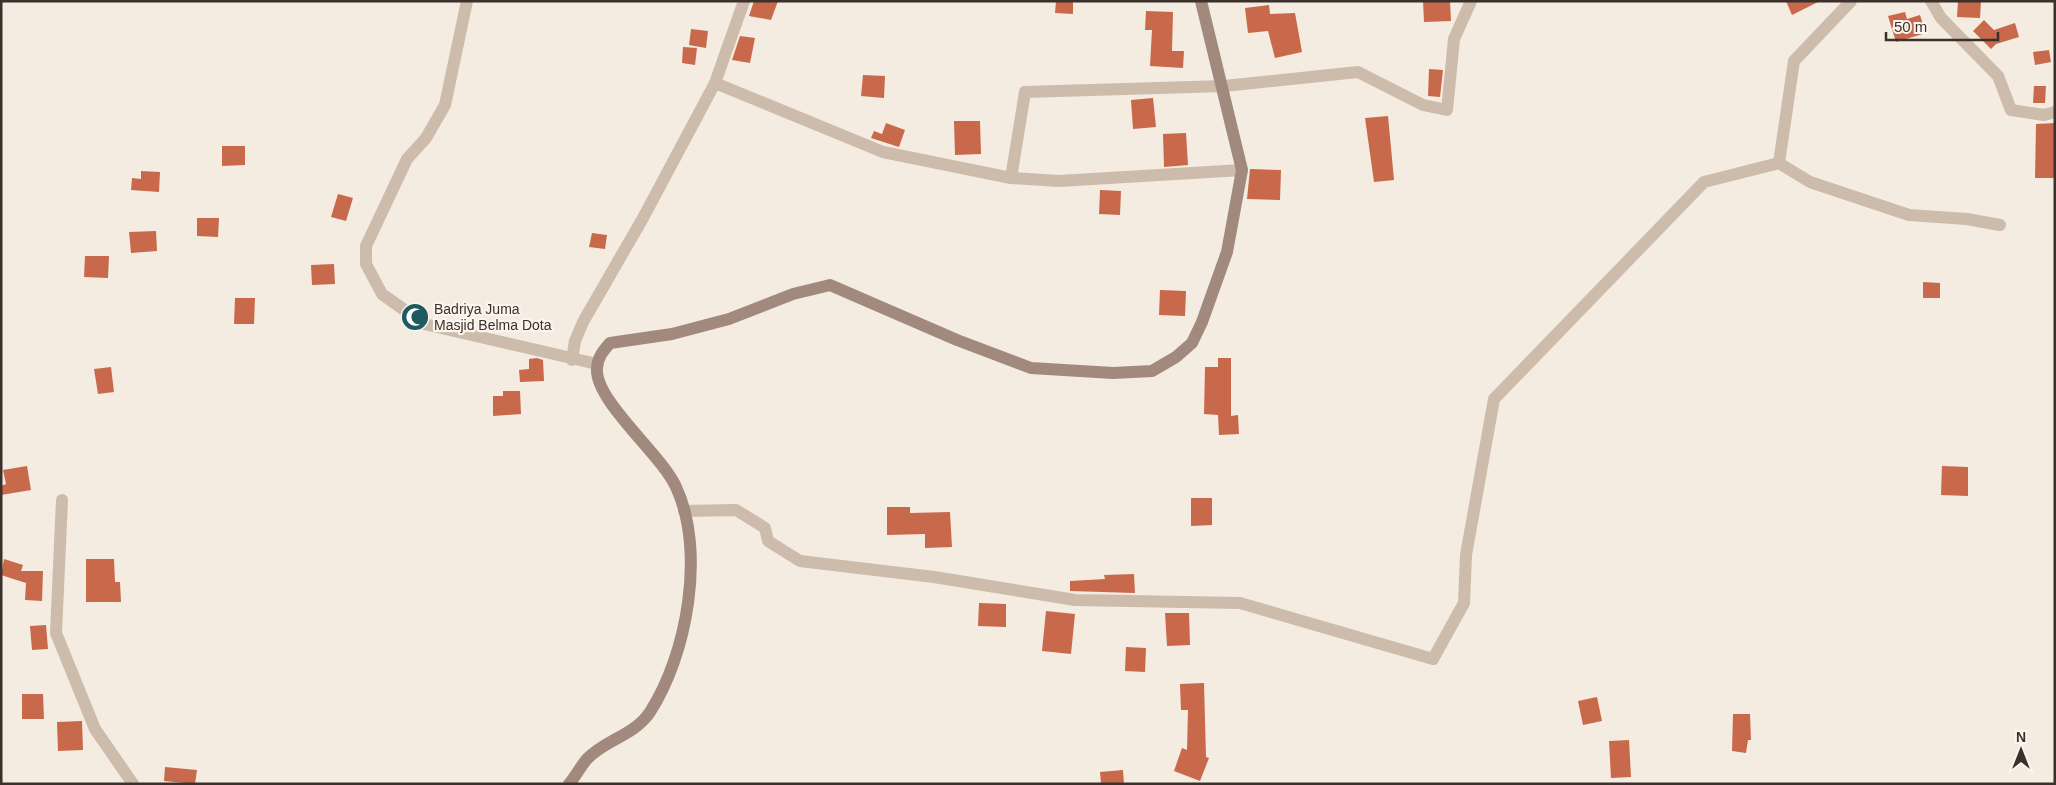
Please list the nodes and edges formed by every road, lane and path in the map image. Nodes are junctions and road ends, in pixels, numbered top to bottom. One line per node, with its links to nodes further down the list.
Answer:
1 (467, 1): 14 (street)
2 (744, 1): 7 (street)
3 (1201, 1): 8 (main road)
4 (1471, 1): 8 (street)
5 (1851, 1): 10 (street)
6 (1931, 1): 9 (street)
7 (715, 83): 12 (street); 14 (street)
8 (1224, 86): 11 (main road); 12 (street)
9 (2055, 112)
10 (1779, 163): 13 (street); 17 (street)
11 (1242, 170): 12 (street); 15 (main road)
12 (1011, 178)
13 (2000, 225)
14 (572, 360): 15 (street)
15 (597, 364): 17 (main road)
16 (62, 500): 18 (street)
17 (684, 510): 19 (main road)
18 (133, 784)
19 (569, 784)

